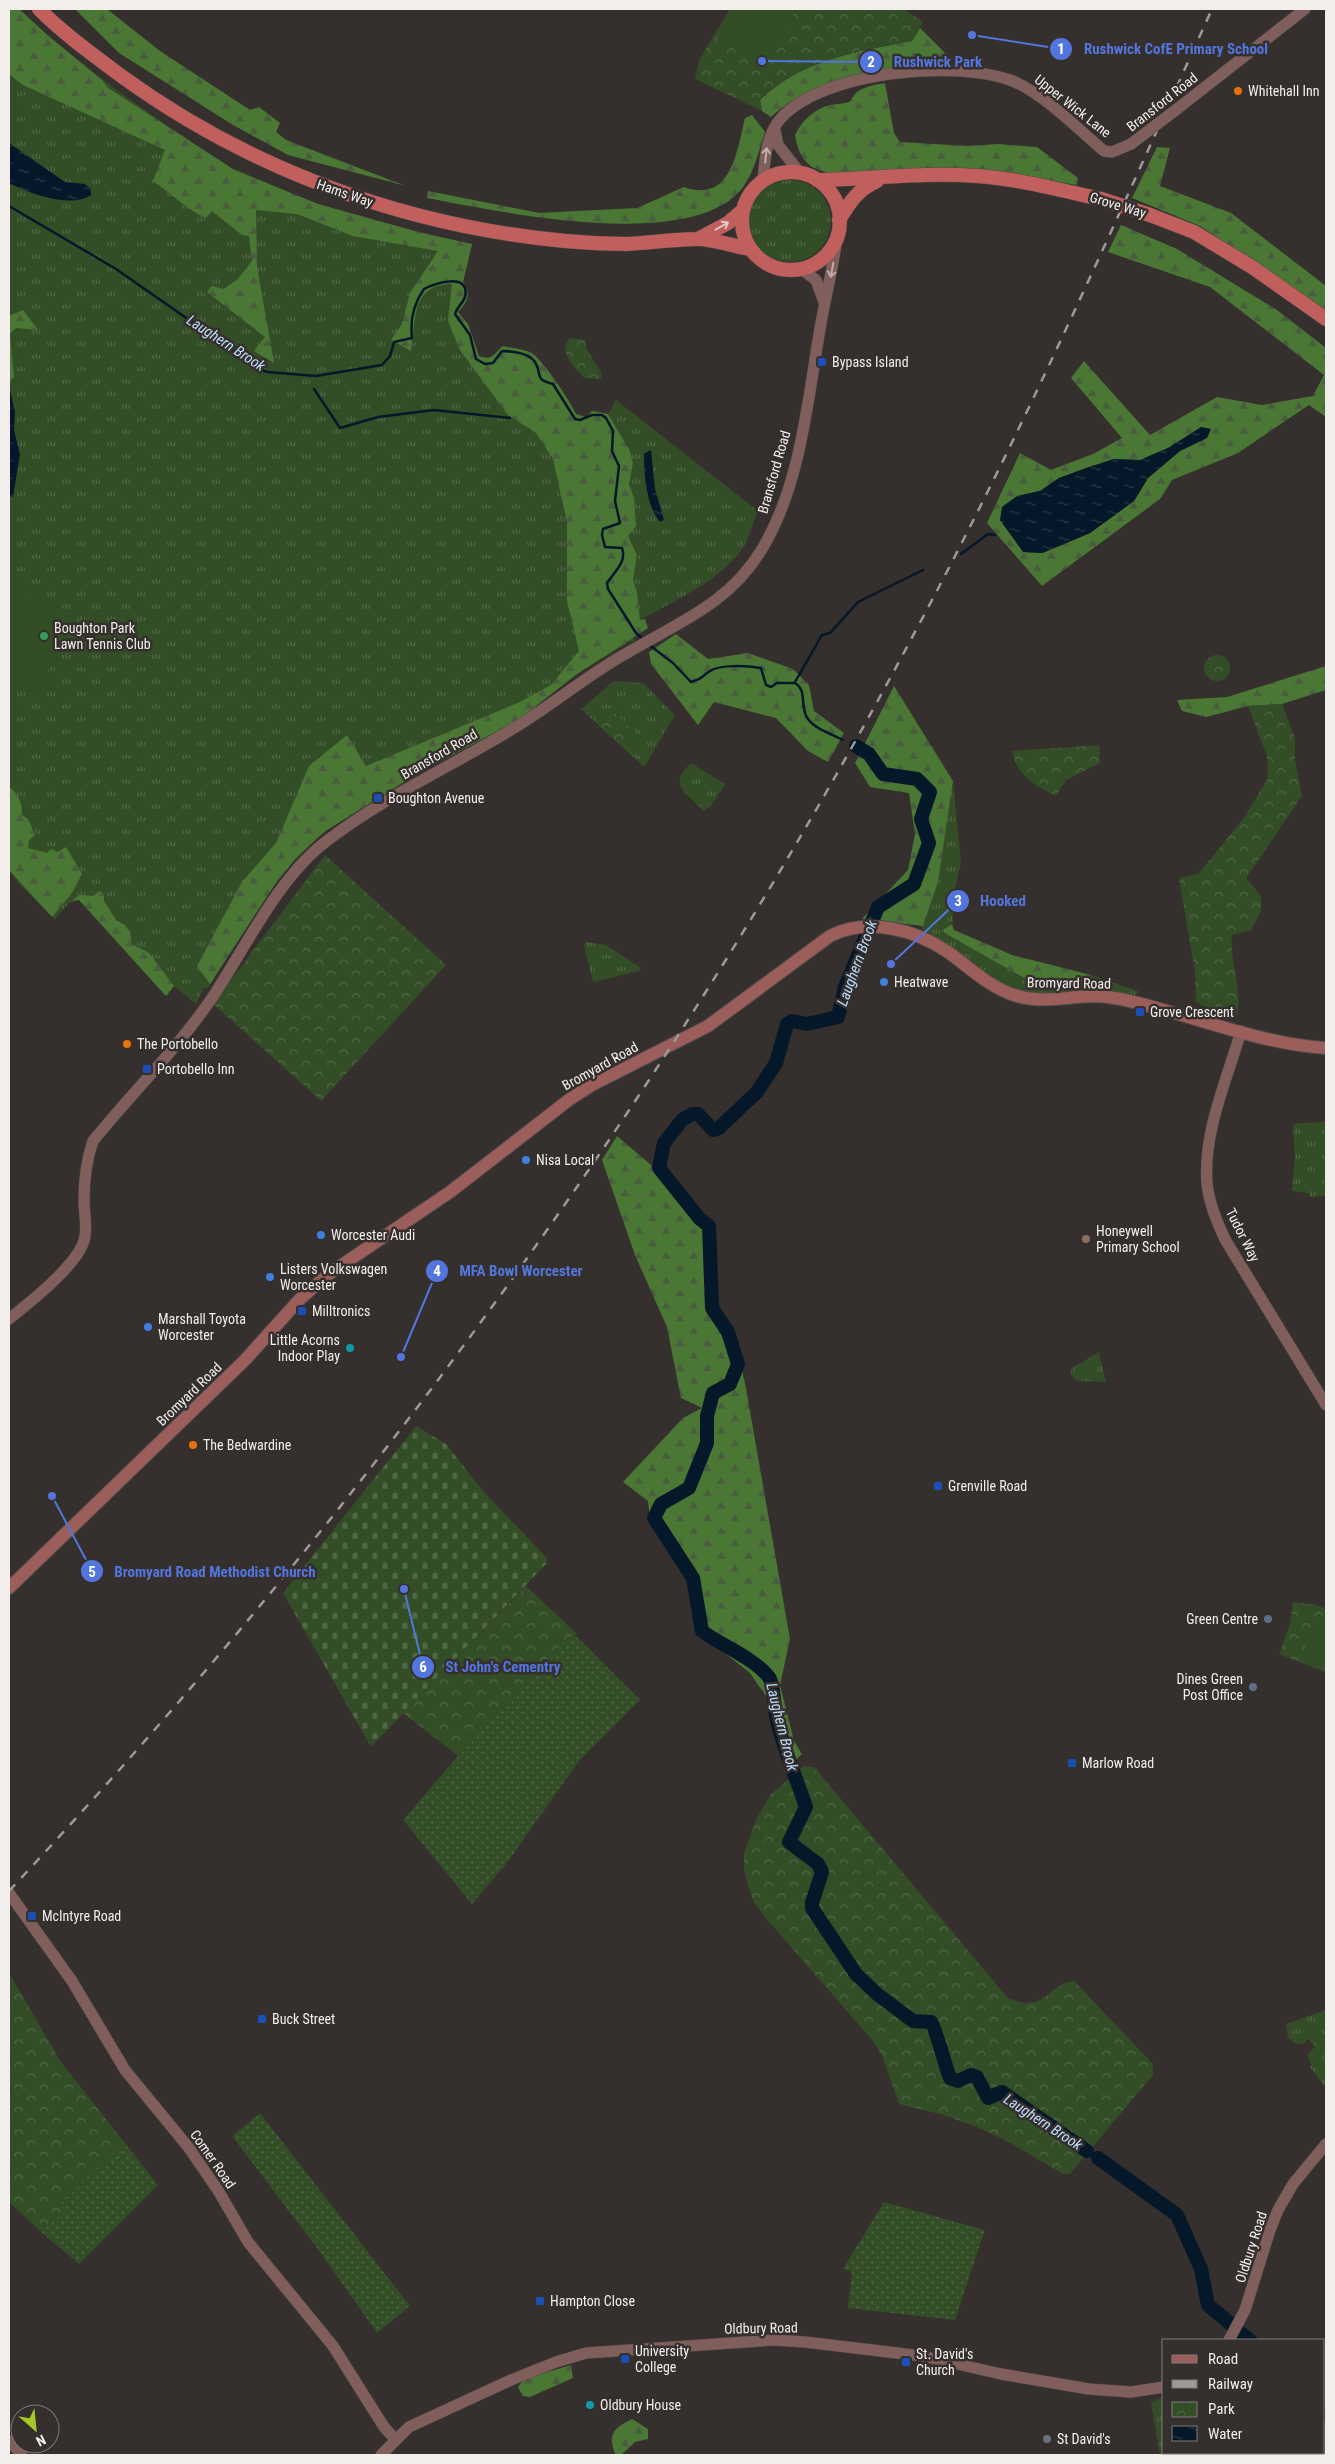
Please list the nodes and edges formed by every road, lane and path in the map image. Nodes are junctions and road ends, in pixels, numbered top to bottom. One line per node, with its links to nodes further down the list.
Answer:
1 (39, 9): 12 (highway, Hams Way)
2 (1305, 9): 4 (street, Bransford Road, bridge)
3 (775, 130): 4 (street, Upper Wick Lane); 5 (street); 8 (street, one-way to 3)
4 (1131, 144)
5 (800, 173): 7 (highway); 8 (highway)
6 (882, 179): 7 (highway, Grove Way); 10 (highway); 16 (highway, Grove Way, bridge)
7 (817, 180): 10 (highway)
8 (763, 181): 9 (highway)
9 (743, 210): 12 (highway, Hams Way, one-way to 9); 13 (highway)
10 (840, 220): 11 (highway)
11 (837, 238): 14 (highway); 15 (street, Bransford Road, one-way to 15)
12 (698, 239): 13 (highway, Hams Way)
13 (750, 249): 14 (highway)
14 (801, 269): 15 (street)
15 (824, 302): 21 (street, Bransford Road)
16 (1326, 319)
17 (1241, 1031): 19 (main road, Bromyard Road); 22 (street, Tudor Way); 23 (main road, Bromyard Road)
18 (1326, 1039): 19 (main road)
19 (1280, 1041): 20 (main road, Bromyard Road)
20 (1326, 1048)
21 (9, 1319)
22 (1326, 1405)
23 (9, 1588)
24 (9, 1893): 28 (street, Comer Road)
25 (1326, 2144): 26 (street, Oldbury Road)
26 (1230, 2339)
27 (1162, 2387): 28 (street, Oldbury Road)
28 (395, 2439): 31 (street, Oldbury Road)
29 (9, 2441): 30 (street)
30 (22, 2455)
31 (381, 2455)

